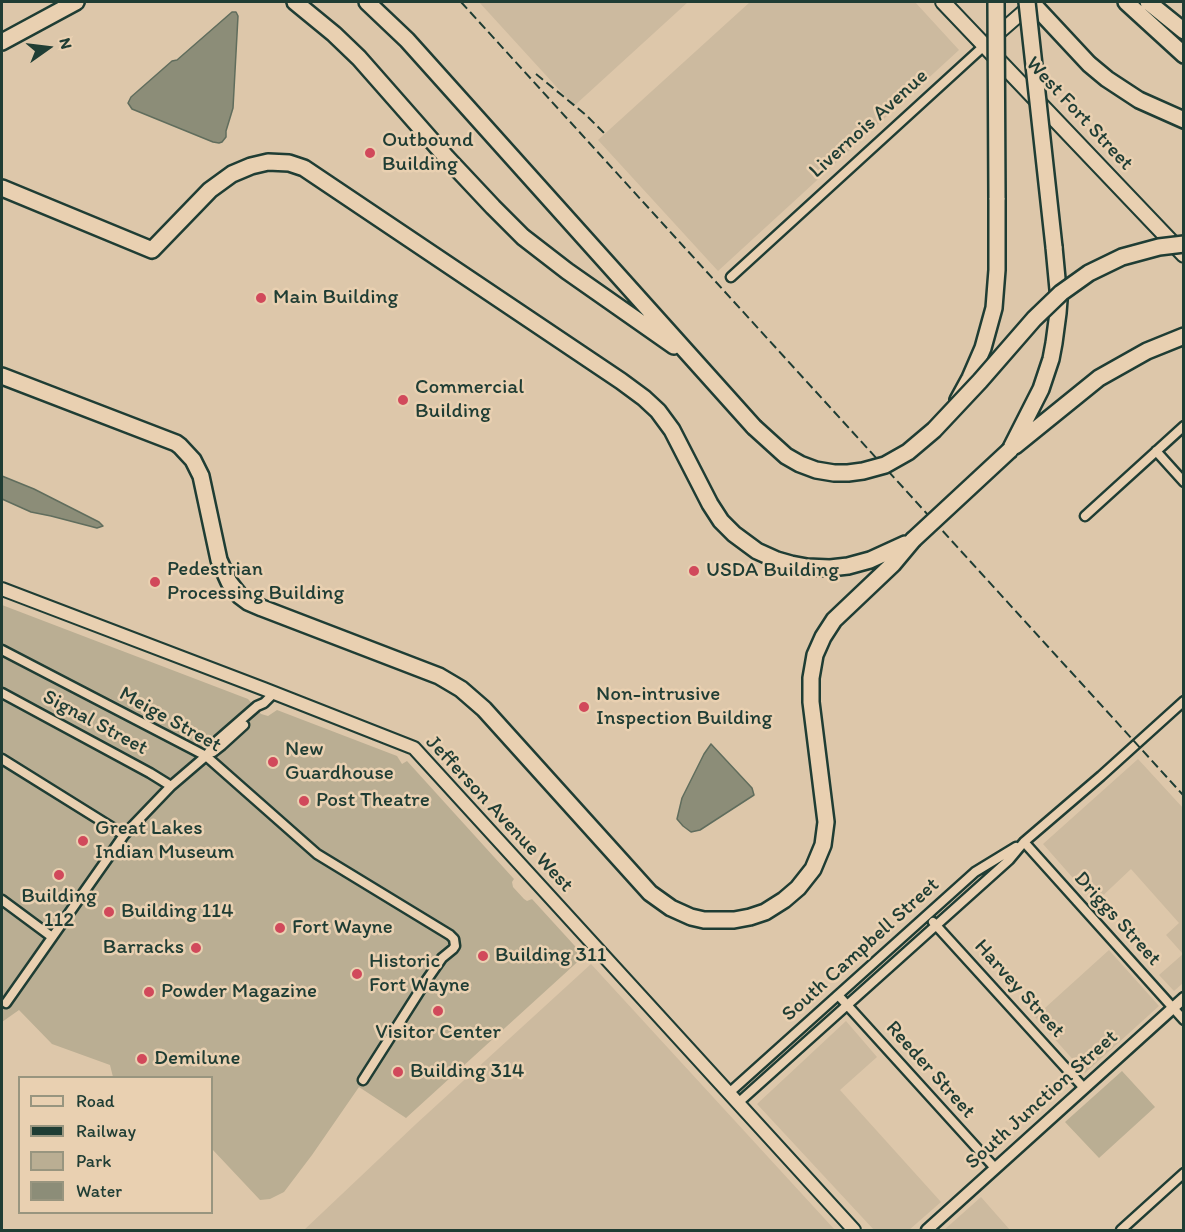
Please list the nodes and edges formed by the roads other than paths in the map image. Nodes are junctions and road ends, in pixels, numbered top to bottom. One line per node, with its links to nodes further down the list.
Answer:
1 (76, 2): 10 (highway)
2 (295, 2): 19 (highway)
3 (367, 2): 19 (highway)
4 (943, 2): 11 (main road, West Fort Street)
5 (996, 2): 21 (highway, bridge)
6 (1031, 2): 11 (main road, Livernois Avenue); 13 (highway); 23 (highway, bridge)
7 (1126, 2): 12 (highway)
8 (1148, 2): 9 (highway)
9 (1184, 31)
10 (2, 42)
11 (985, 45): 16 (main road, West Fort Street); 17 (street, Livernois Avenue)
12 (1184, 55)
13 (1184, 120)
14 (2, 188): 27 (highway)
15 (1184, 244): 21 (highway, bridge)
16 (1184, 255)
17 (731, 278)
18 (1184, 336): 23 (highway)
19 (702, 368): 21 (highway, bridge)
20 (2, 376): 27 (highway)
21 (954, 408)
22 (1184, 426): 24 (street)
23 (1010, 450): 27 (highway, bridge)
24 (1156, 451): 25 (street); 26 (street)
25 (1184, 482)
26 (1085, 516)
27 (913, 540)
28 (2, 590): 31 (main road, Jefferson Avenue West)
29 (2, 650): 33 (street, Meige Street)
30 (2, 693): 35 (street, Signal Street)
31 (274, 693): 33 (street); 50 (main road, Jefferson Avenue West)
32 (1184, 701): 37 (street, South Campbell Street)
33 (206, 756): 35 (street); 48 (street, Meige Street)
34 (2, 759): 36 (street)
35 (171, 786): 36 (street)
36 (124, 835): 41 (street)
37 (1024, 842): 39 (street, South Campbell Street); 40 (street, South Campbell Street); 46 (street, Driggs Street)
38 (2, 900): 41 (street)
39 (927, 915): 40 (street, Harvey Street); 42 (street, South Campbell Street)
40 (936, 925): 45 (street, South Campbell Street); 49 (street, Harvey Street)
41 (52, 937): 44 (street)
42 (838, 995): 45 (street, Reeder Street); 50 (street, South Campbell Street)
43 (1184, 998): 46 (street, South Junction Street)
44 (6, 1004)
45 (847, 1005): 51 (street, South Campbell Street); 52 (street, Reeder Street)
46 (1173, 1008): 47 (street, Driggs Street); 49 (street, South Junction Street)
47 (1184, 1020)
48 (363, 1080)
49 (1084, 1088): 52 (street, South Junction Street)
50 (729, 1093): 51 (main road, Jefferson Avenue West)
51 (738, 1102): 54 (main road, Jefferson Avenue West)
52 (995, 1168): 55 (street, South Junction Street)
53 (1184, 1173): 56 (street)
54 (854, 1230)
55 (927, 1230)
56 (1121, 1230)

